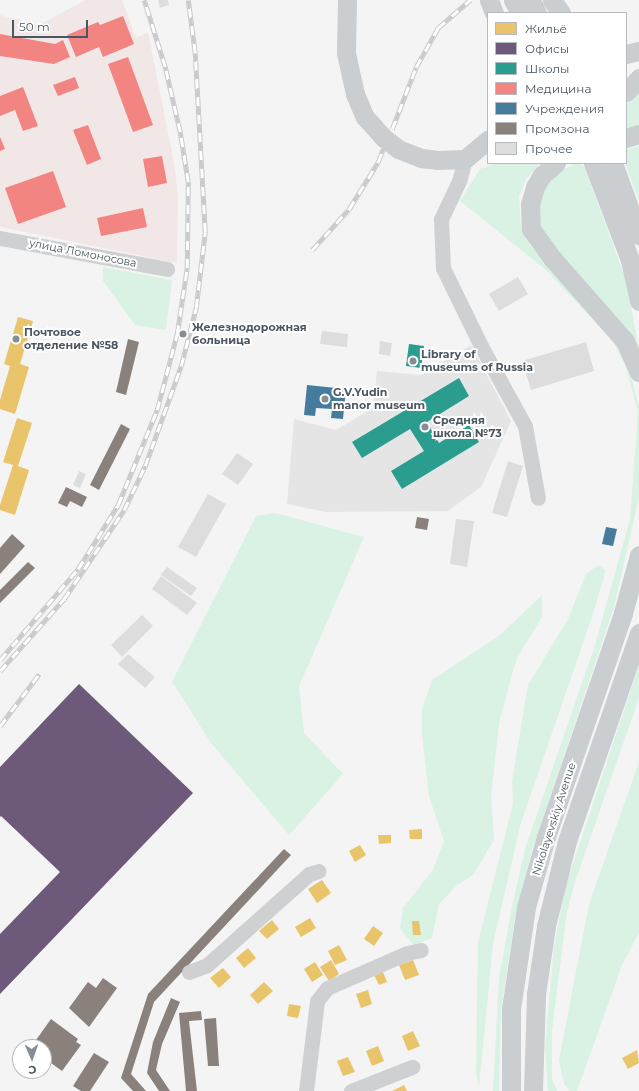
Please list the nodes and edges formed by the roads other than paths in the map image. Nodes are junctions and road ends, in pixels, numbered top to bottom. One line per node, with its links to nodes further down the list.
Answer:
1 (347, 0): 18 (main road)
2 (489, 0): 6 (main road)
3 (513, 0): 7 (main road)
4 (531, 0): 8 (main road)
5 (552, 0): 9 (main road)
6 (494, 12)
7 (519, 12)
8 (537, 12)
9 (560, 12)
10 (639, 51): 11 (main road)
11 (627, 54)
12 (639, 78): 13 (main road)
13 (627, 91)
14 (639, 134): 15 (main road)
15 (627, 138)
16 (487, 141): 18 (main road)
17 (487, 158): 18 (main road)
18 (465, 159): 27 (street)
19 (555, 164): 26 (main road)
20 (595, 164): 22 (main road)
21 (613, 164): 22 (main road)
22 (632, 230): 25 (main road)
23 (0, 238): 24 (street, улица Ломоносова)
24 (167, 269)
25 (639, 301)
26 (639, 372)
27 (538, 498)
28 (639, 555): 37 (main road, Nikolayevskiy Avenue)
29 (639, 633): 33 (main road, Nikolayevskiy Avenue)
30 (319, 871): 32 (street)
31 (421, 950): 35 (street)
32 (189, 972)
33 (535, 1037): 38 (main road, Nikolayevskiy Avenue); 39 (main road)
34 (412, 1067): 36 (street)
35 (306, 1091)
36 (351, 1091)
37 (511, 1091)
38 (533, 1091)
39 (545, 1091)

